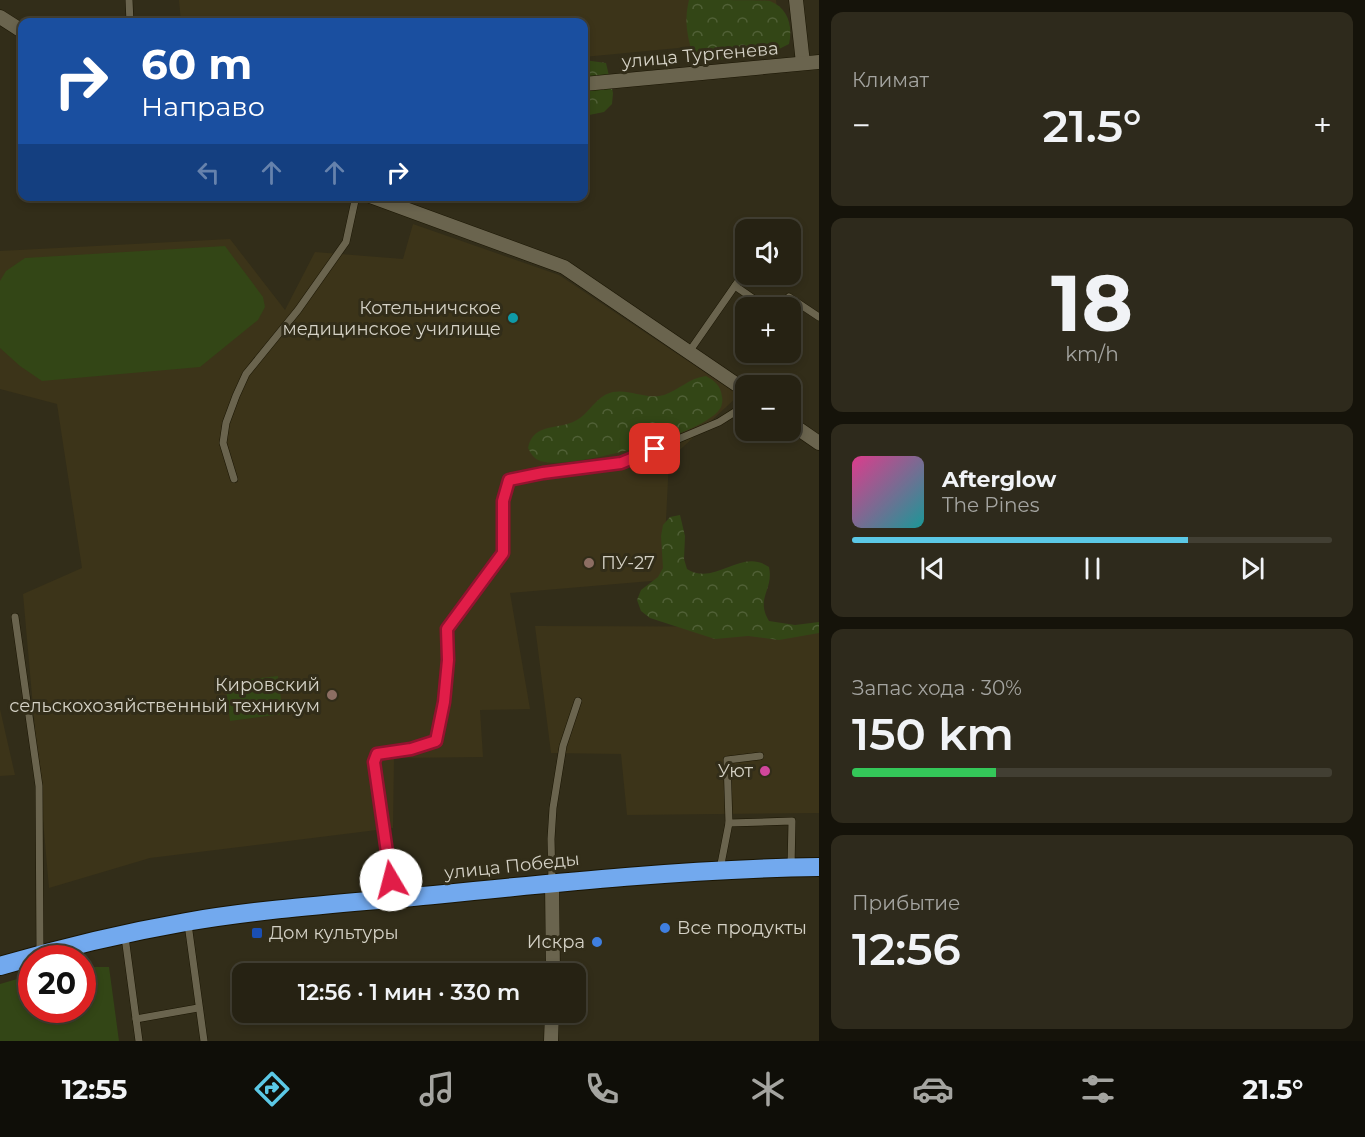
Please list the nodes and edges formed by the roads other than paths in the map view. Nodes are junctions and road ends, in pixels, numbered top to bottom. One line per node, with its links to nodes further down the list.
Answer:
1 (129, 0): 4 (lane)
2 (796, 0): 7 (street)
3 (0, 17): 5 (street)
4 (130, 18)
5 (18, 29)
6 (819, 62): 7 (street, улица Тургенева)
7 (803, 63): 8 (street, улица Тургенева)
8 (588, 84)
9 (355, 201): 20 (lane)
10 (384, 201): 15 (street)
11 (735, 286): 12 (lane); 15 (lane)
12 (751, 297)
13 (801, 305): 14 (lane)
14 (819, 317)
15 (690, 352): 16 (street)
16 (735, 383)
17 (735, 412): 29 (lane)
18 (801, 431): 19 (street)
19 (819, 443)
20 (234, 479)
21 (15, 617): 32 (lane)
22 (578, 701): 28 (lane)
23 (760, 756): 24 (lane)
24 (729, 823): 25 (lane); 27 (lane)
25 (791, 867): 26 (highway, улица Победы); 27 (highway, улица Победы)
26 (819, 867)
27 (720, 871): 28 (highway, улица Победы)
28 (552, 882): 29 (highway, улица Победы); 35 (street)
29 (395, 899): 30 (highway, улица Победы)
30 (187, 922): 31 (highway, улица Победы); 37 (lane)
31 (124, 933): 33 (highway, улица Победы); 38 (lane)
32 (40, 945)
33 (76, 945)
34 (18, 961): 36 (highway, улица Победы)
35 (553, 963)
36 (0, 966)
37 (198, 1008): 38 (lane); 41 (lane)
38 (136, 1019): 40 (lane)
39 (552, 1023): 42 (street)
40 (139, 1041)
41 (204, 1041)
42 (551, 1041)

